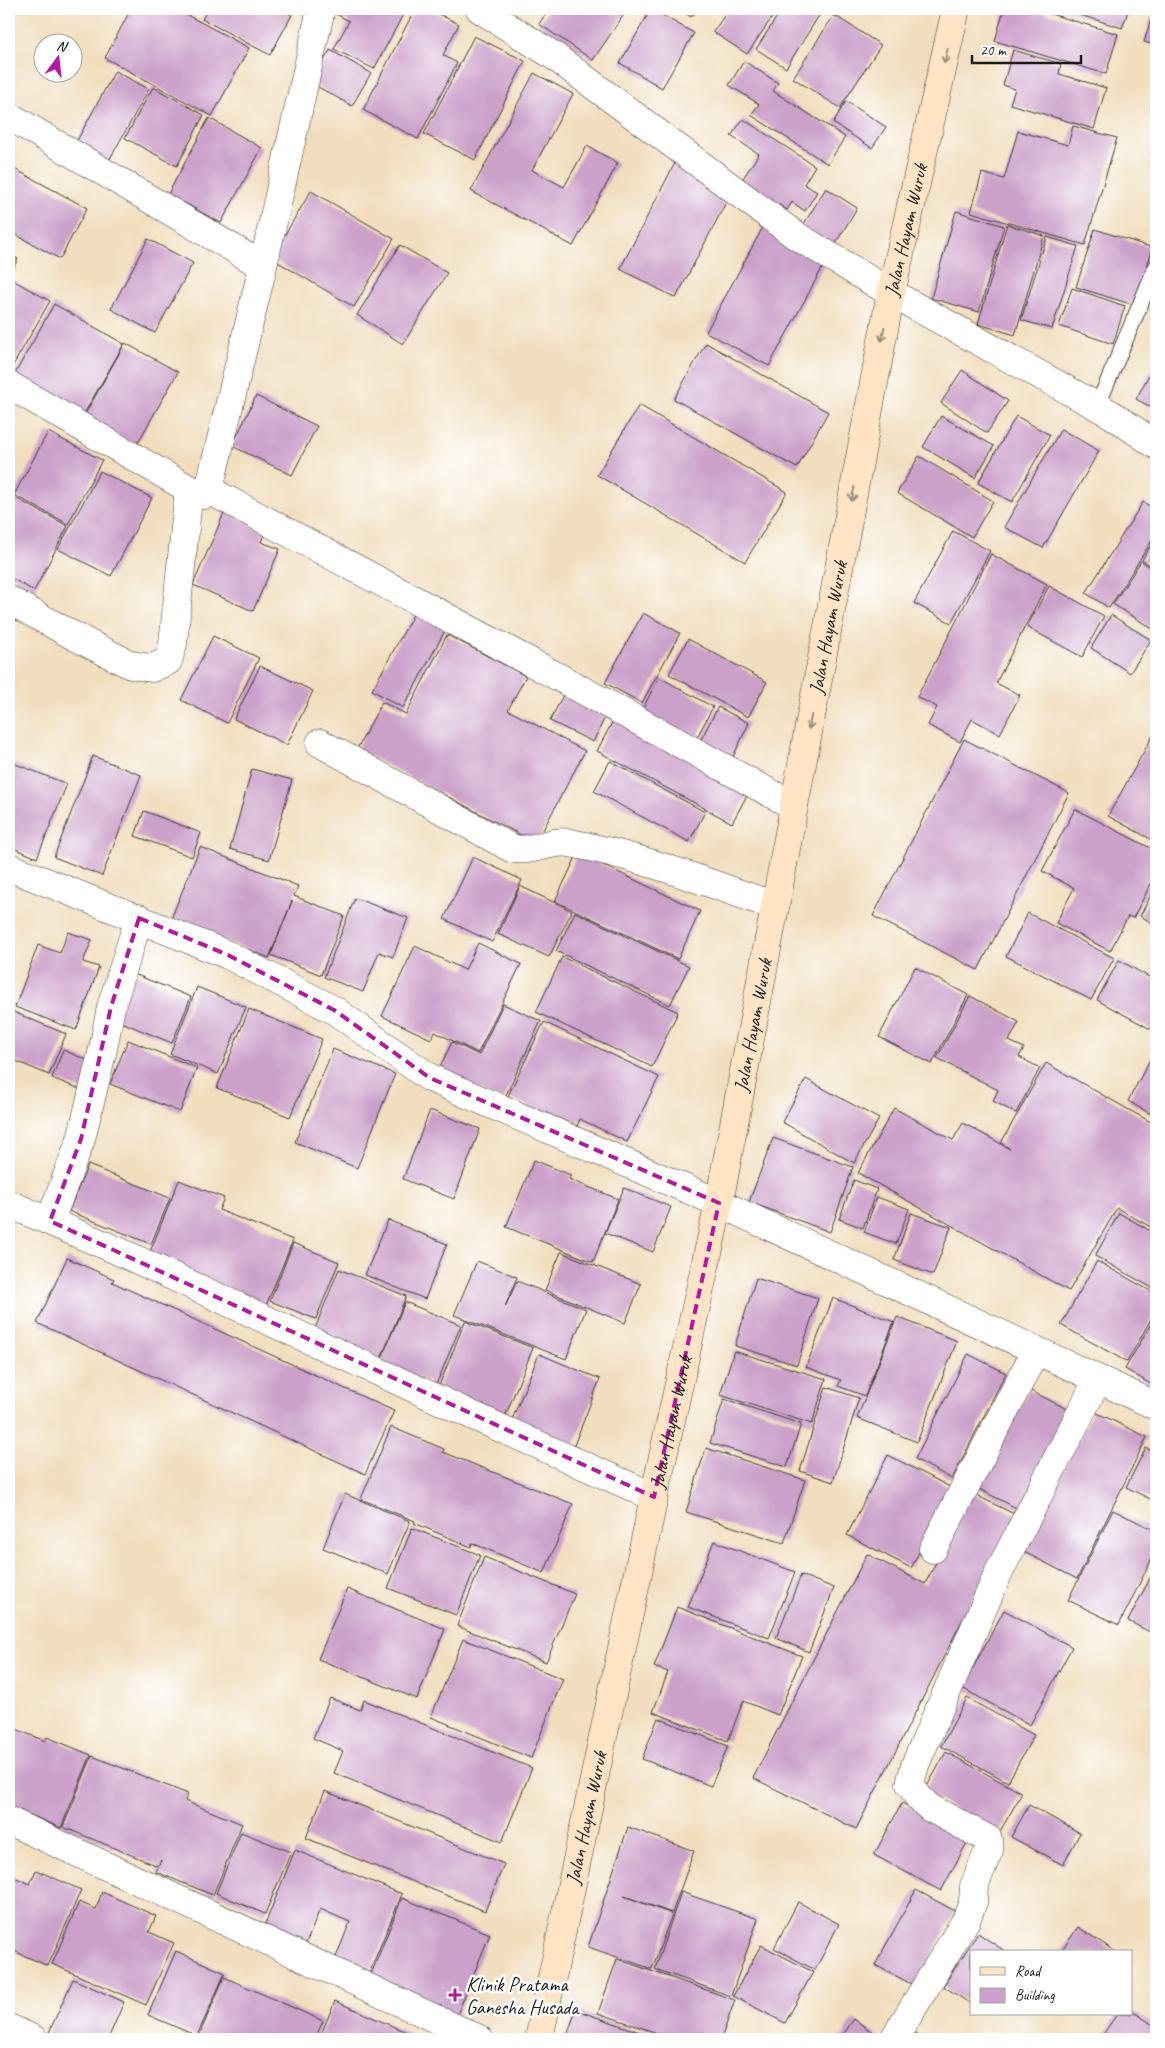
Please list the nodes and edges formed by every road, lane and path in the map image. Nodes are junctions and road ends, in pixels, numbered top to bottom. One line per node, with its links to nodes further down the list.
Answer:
1 (320, 9): 5 (street)
2 (480, 9): 7 (street)
3 (956, 9): 7 (main road, Jalan Hayam Wuruk, one-way to 7)
4 (9, 116): 5 (street)
5 (263, 266): 11 (street)
6 (1156, 267): 9 (lane)
7 (891, 293): 9 (street); 14 (main road, Jalan Hayam Wuruk, one-way to 14)
8 (9, 384): 11 (street)
9 (1097, 407): 10 (street)
10 (1156, 445)
11 (199, 489): 12 (street); 14 (street)
12 (9, 600)
13 (320, 743): 16 (street)
14 (794, 806): 16 (main road, Jalan Hayam Wuruk)
15 (9, 867): 17 (street)
16 (775, 906): 18 (main road, Jalan Hayam Wuruk)
17 (139, 918): 18 (street); 20 (street)
18 (719, 1203): 21 (street); 24 (main road, Jalan Hayam Wuruk)
19 (9, 1204): 20 (street)
20 (50, 1221): 24 (street)
21 (1036, 1350): 22 (street); 25 (street)
22 (1098, 1379): 23 (street); 31 (street)
23 (1156, 1406)
24 (654, 1497): 30 (main road, Jalan Hayam Wuruk)
25 (934, 1549)
26 (9, 1821): 29 (street)
27 (9, 2028): 28 (street)
28 (33, 2039)
29 (479, 2039)
30 (539, 2039)
31 (894, 2039)

